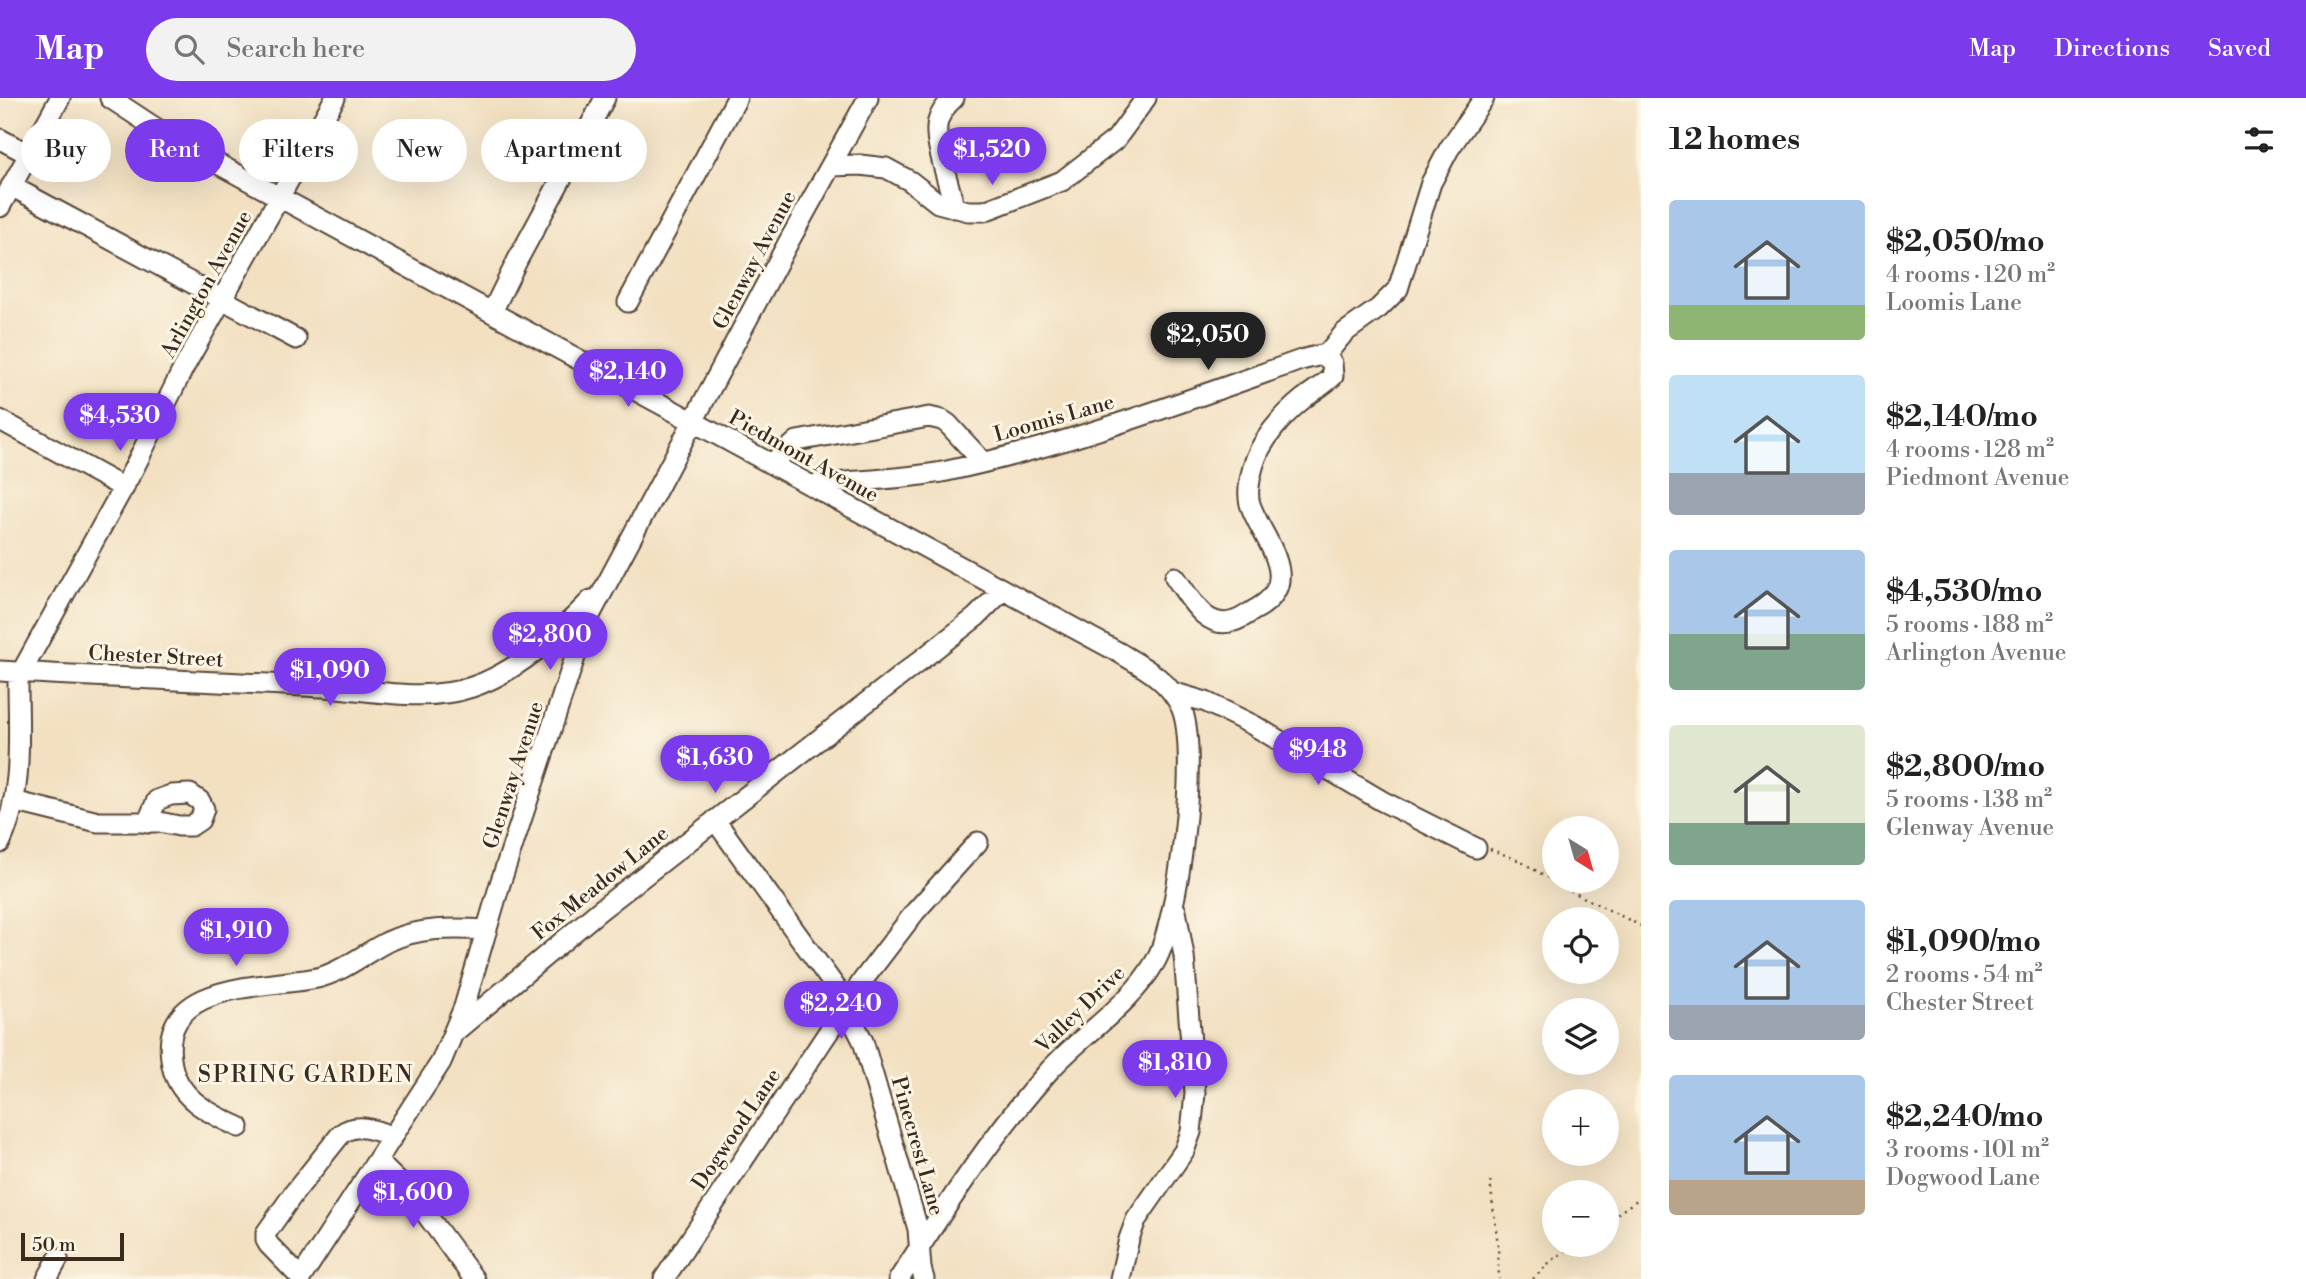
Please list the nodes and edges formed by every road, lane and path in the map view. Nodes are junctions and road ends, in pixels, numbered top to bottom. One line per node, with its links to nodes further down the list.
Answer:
1 (60, 98): 10 (street)
2 (110, 98): 16 (street, Piedmont Avenue)
3 (605, 98): 21 (street)
4 (737, 98): 20 (street)
5 (868, 98): 13 (street, Glenway Avenue)
6 (954, 98): 18 (street)
7 (1146, 98): 18 (street)
8 (1485, 98): 23 (street)
9 (329, 100): 16 (street, Arlington Avenue)
10 (48, 119)
11 (0, 139): 12 (street)
12 (21, 150)
13 (831, 166): 18 (street); 25 (street, Glenway Avenue)
14 (21, 167): 15 (street)
15 (11, 186): 17 (street); 19 (street)
16 (281, 197): 19 (street, Arlington Avenue); 21 (street, Piedmont Avenue)
17 (0, 207)
18 (954, 208)
19 (222, 300): 22 (street); 29 (street, Arlington Avenue)
20 (628, 302)
21 (492, 312): 25 (street, Piedmont Avenue)
22 (296, 339)
23 (1325, 356): 26 (street, Loomis Lane); 30 (street)
24 (0, 420): 29 (street)
25 (694, 422): 27 (street, Piedmont Avenue); 31 (street, Glenway Avenue)
26 (983, 462): 27 (street); 28 (street, Loomis Lane)
27 (771, 464): 28 (street, Piedmont Avenue)
28 (810, 485): 32 (street, Piedmont Avenue)
29 (124, 488): 34 (street, Arlington Avenue)
30 (1175, 577)
31 (608, 583): 34 (street, Chester Street); 44 (street, Glenway Avenue)
32 (1003, 590): 35 (street, Piedmont Avenue); 37 (street, Fox Meadow Lane)
33 (0, 671): 34 (street, Chester Street)
34 (22, 673): 36 (street, Arlington Avenue)
35 (1172, 692): 41 (street, Piedmont Avenue); 42 (street, Valley Drive)
36 (13, 801): 38 (street); 40 (street, Arlington Avenue)
37 (715, 820): 45 (street, Pinecrest Lane); 46 (street, Fox Meadow Lane)
38 (147, 822)
39 (978, 842): 45 (street, Dogwood Lane)
40 (0, 844)
41 (1476, 848): 43 (path)
42 (1175, 904): 53 (street, Valley Drive); 62 (street)
43 (1641, 926)
44 (487, 930): 46 (street, Glenway Avenue); 47 (street)
45 (846, 1005): 53 (street, Pinecrest Lane); 59 (street, Dogwood Lane)
46 (456, 1031): 48 (street, Glenway Avenue)
47 (239, 1127)
48 (393, 1137): 49 (street, Glenway Avenue); 57 (street)
49 (377, 1160): 57 (street, Glenway Avenue); 58 (street)
50 (1490, 1181): 63 (path)
51 (1641, 1197): 52 (path)
52 (1619, 1213)
53 (920, 1246): 60 (street, Valley Drive); 61 (street, Pinecrest Lane)
54 (1558, 1257): 64 (path)
55 (58, 1259): 56 (street)
56 (47, 1279)
57 (301, 1279)
58 (474, 1279)
59 (664, 1279)
60 (899, 1279)
61 (925, 1279)
62 (1120, 1279)
63 (1499, 1279)
64 (1533, 1279)

